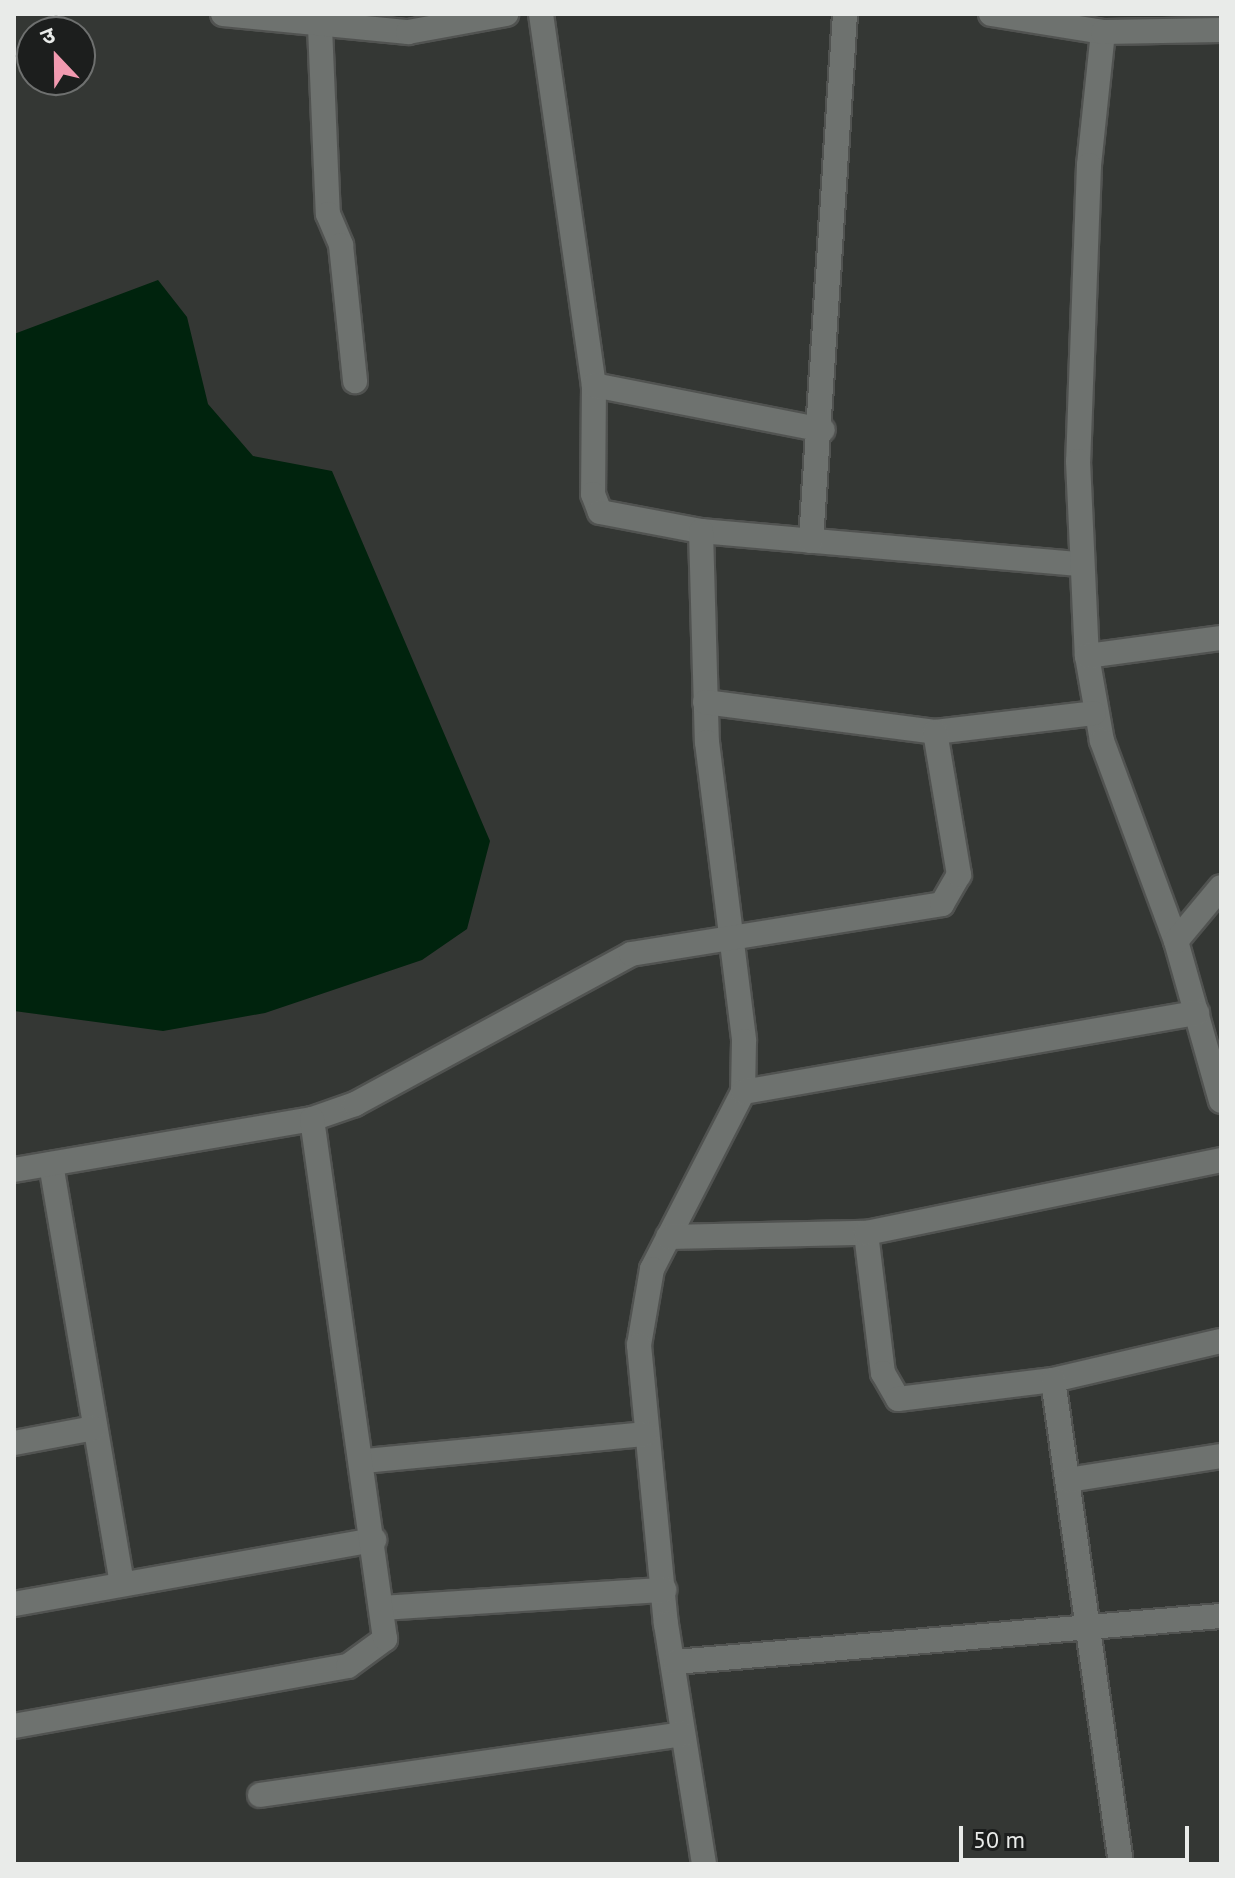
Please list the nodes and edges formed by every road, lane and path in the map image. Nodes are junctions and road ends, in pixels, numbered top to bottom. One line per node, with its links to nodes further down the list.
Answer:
1 (223, 14): 7 (street)
2 (506, 14): 6 (street)
3 (541, 14): 11 (street)
4 (845, 14): 12 (street)
5 (991, 14): 9 (street)
6 (356, 22): 7 (street)
7 (320, 27): 10 (street)
8 (1221, 30): 9 (street)
9 (1103, 32): 15 (street)
10 (355, 381)
11 (594, 385): 12 (street); 13 (street)
12 (823, 430): 14 (street)
13 (701, 531): 14 (street); 18 (street)
14 (811, 541): 15 (street)
15 (1082, 564): 17 (street)
16 (1221, 638): 17 (street)
17 (1087, 656): 19 (street)
18 (705, 702): 20 (street); 22 (street)
19 (1094, 713): 20 (street); 23 (street)
20 (935, 732): 22 (street)
21 (1221, 887): 23 (street)
22 (732, 939): 25 (street); 27 (street)
23 (1176, 941): 24 (street)
24 (1197, 1013): 25 (street); 26 (street)
25 (743, 1092): 32 (street)
26 (1221, 1101)
27 (312, 1119): 29 (street); 39 (street)
28 (1221, 1160): 31 (street)
29 (51, 1164): 30 (street); 35 (street)
30 (14, 1170)
31 (866, 1233): 32 (street); 34 (street)
32 (668, 1237): 36 (street)
33 (1221, 1341): 34 (street)
34 (1053, 1380): 40 (street)
35 (94, 1428): 37 (street); 42 (street)
36 (645, 1434): 39 (street); 43 (street)
37 (14, 1443)
38 (1221, 1456): 40 (street)
39 (365, 1461): 41 (street)
40 (1068, 1480): 47 (street)
41 (374, 1540): 42 (street); 45 (street)
42 (122, 1583): 44 (street)
43 (664, 1590): 45 (street); 48 (street)
44 (14, 1604)
45 (382, 1608): 49 (street)
46 (1221, 1616): 47 (street)
47 (1086, 1623): 48 (street); 53 (street)
48 (675, 1662): 50 (street)
49 (14, 1726)
50 (683, 1734): 51 (street); 52 (street)
51 (260, 1795)
52 (704, 1864)
53 (1121, 1864)

